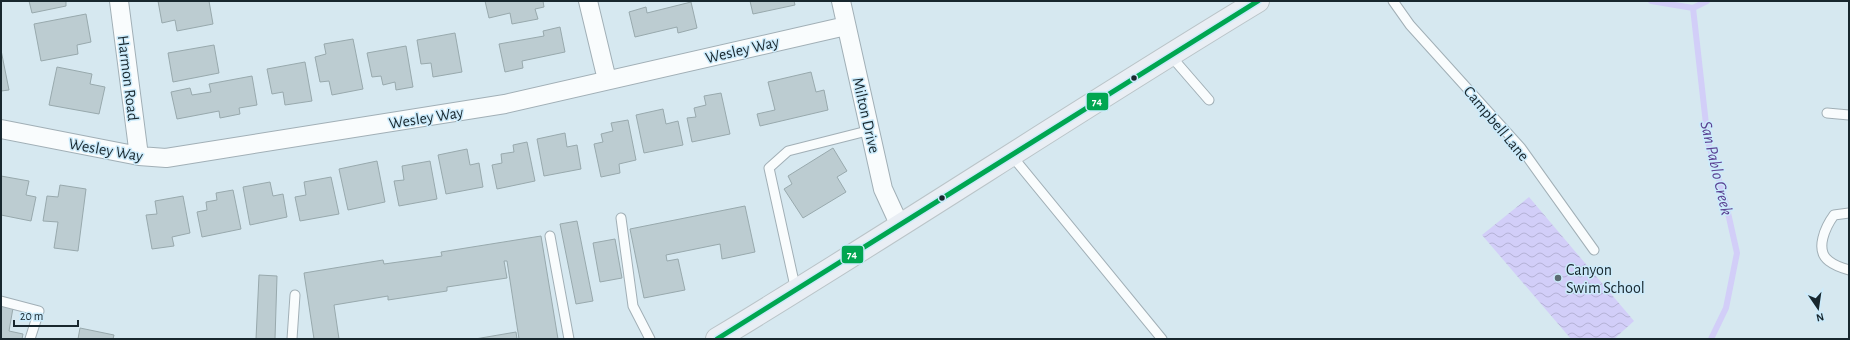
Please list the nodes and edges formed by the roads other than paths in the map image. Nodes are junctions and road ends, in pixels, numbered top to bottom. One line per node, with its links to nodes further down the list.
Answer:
1 (119, 1): 14 (street, Harmon Road)
2 (588, 1): 8 (street)
3 (840, 1): 6 (street, Milton Drive)
4 (1393, 1): 20 (lane, Campbell Lane)
5 (1247, 4): 7 (main road)
6 (846, 26): 8 (street, Wesley Way); 13 (street, Milton Drive)
7 (1170, 55): 9 (lane); 15 (main road)
8 (607, 80): 14 (street, Wesley Way)
9 (1209, 100)
10 (1827, 113): 11 (lane)
11 (1849, 115)
12 (1, 128): 14 (street, Wesley Way)
13 (871, 130): 18 (street, Milton Drive); 22 (lane)
14 (139, 156)
15 (1012, 156): 18 (main road); 30 (lane)
16 (1849, 213): 21 (lane)
17 (621, 218): 28 (lane)
18 (900, 226): 22 (main road)
19 (550, 236): 27 (lane)
20 (1594, 250)
21 (1849, 270)
22 (796, 291): 29 (main road)
23 (295, 294): 26 (lane)
24 (1, 301): 25 (lane)
25 (30, 339)
26 (292, 339)
27 (569, 339)
28 (650, 339)
29 (717, 339)
30 (1162, 339)

